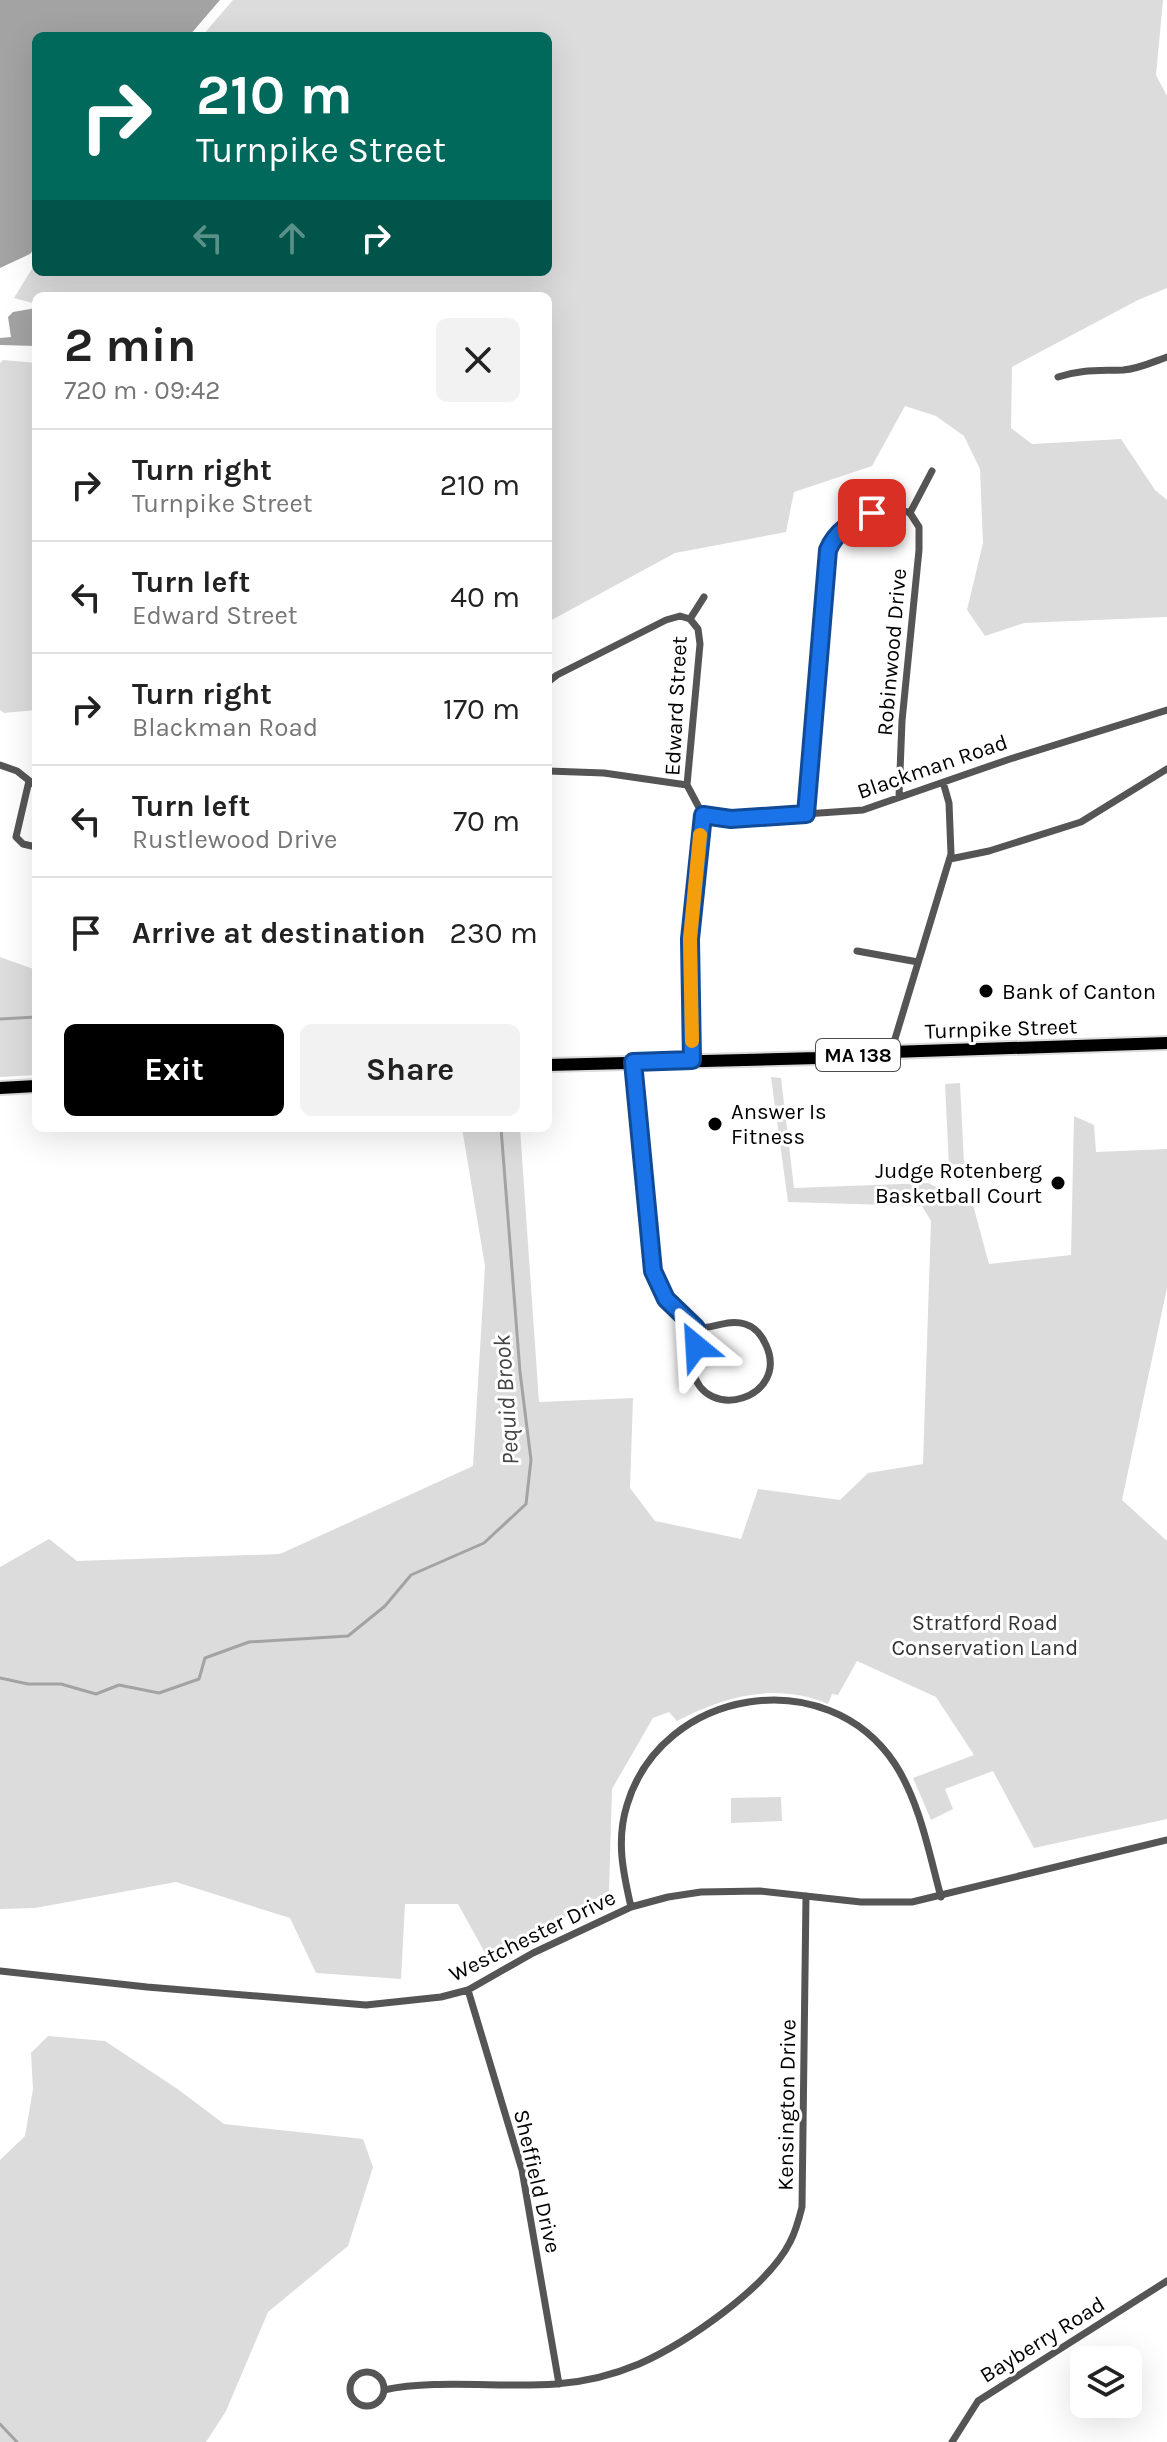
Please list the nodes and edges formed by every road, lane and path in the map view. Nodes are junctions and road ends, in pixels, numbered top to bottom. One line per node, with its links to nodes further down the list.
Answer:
1 (1167, 357): 2 (street)
2 (1058, 377)
3 (932, 471): 4 (street)
4 (910, 513): 16 (street, Robinwood Drive); 17 (street)
5 (704, 597): 6 (street, Edward Street)
6 (690, 619): 7 (street); 14 (street, Edward Street)
7 (552, 679)
8 (1167, 710): 13 (street, Blackman Road)
9 (0, 765): 12 (street)
10 (1167, 769): 20 (street)
11 (552, 771): 14 (street)
12 (32, 782)
13 (943, 782): 16 (street, Blackman Road); 20 (street)
14 (687, 785): 18 (street, Edward Street)
15 (32, 786): 19 (street)
16 (899, 797): 17 (street, Blackman Road)
17 (806, 814): 18 (street, Blackman Road)
18 (703, 815): 25 (street)
19 (32, 846)
20 (950, 859): 22 (street)
21 (857, 951): 22 (street)
22 (918, 962): 24 (street)
23 (1167, 1043): 24 (main road, Turnpike Street / MA 138)
24 (891, 1052): 25 (main road, Turnpike Street / MA 138)
25 (692, 1060): 26 (main road, Turnpike Street / MA 138)
26 (633, 1062): 27 (main road, Turnpike Street / MA 138); 30 (street)
27 (552, 1065)
28 (32, 1086): 29 (main road)
29 (0, 1088)
30 (696, 1328): 30 (street)
31 (1167, 1840): 33 (street, Westchester Drive)
32 (806, 1896): 33 (street, Westchester Drive); 34 (street, Westchester Drive); 38 (street, Kensington Drive)
33 (941, 1897): 34 (street)
34 (631, 1907): 36 (street, Westchester Drive)
35 (0, 1971): 36 (street, Westchester Drive)
36 (468, 1990): 38 (street, Sheffield Drive)
37 (1167, 2281): 40 (street, Bayberry Road)
38 (559, 2384): 39 (street, Kensington Drive)
39 (384, 2390): 39 (street, Kensington Drive)
40 (952, 2442)

